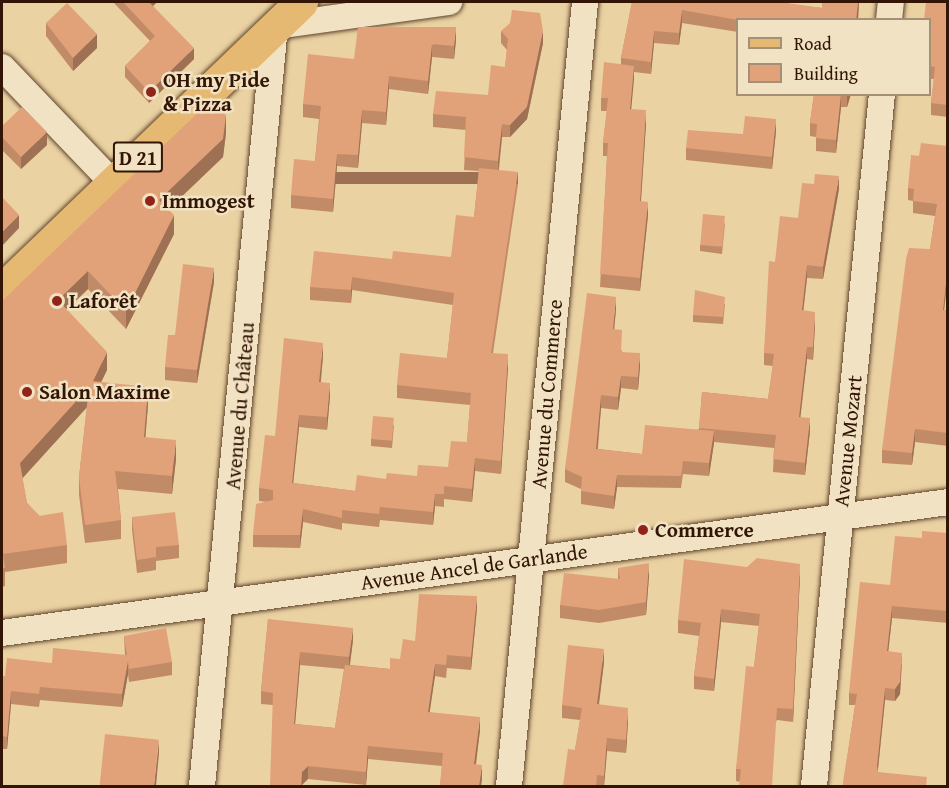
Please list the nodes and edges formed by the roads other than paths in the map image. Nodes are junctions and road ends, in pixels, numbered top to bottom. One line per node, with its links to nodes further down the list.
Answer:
1 (301, 2): 6 (main road, D 21)
2 (449, 2): 6 (street)
3 (585, 2): 13 (street, Avenue du Commerce)
4 (891, 2): 5 (street)
5 (889, 18)
6 (275, 26): 9 (main road, D 21); 14 (street, Avenue du Château)
7 (2, 67): 9 (street)
8 (882, 96): 12 (street, Avenue Mozart)
9 (112, 182): 10 (main road, D 21)
10 (2, 290)
11 (948, 502): 12 (street, Avenue Ancel de Garlande)
12 (840, 517): 13 (street, Avenue Ancel de Garlande); 18 (street, Avenue Mozart)
13 (531, 559): 14 (street, Avenue Ancel de Garlande); 17 (street, Avenue du Commerce)
14 (222, 601): 15 (street, Avenue Ancel de Garlande); 16 (street, Avenue du Château)
15 (2, 633)
16 (202, 786)
17 (508, 786)
18 (814, 786)

